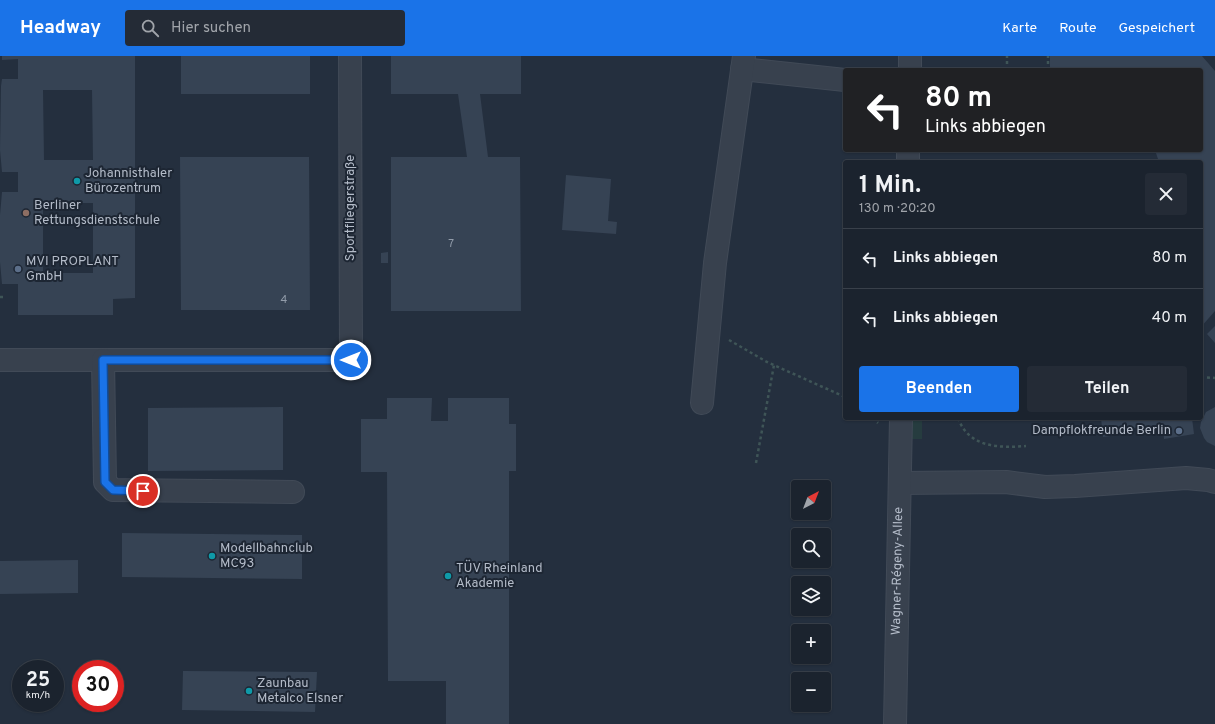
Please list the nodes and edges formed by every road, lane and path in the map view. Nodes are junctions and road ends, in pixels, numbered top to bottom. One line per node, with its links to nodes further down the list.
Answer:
1 (350, 56): 14 (street, Sportfliegerstraße)
2 (910, 56): 6 (street)
3 (1007, 56): 7 (path)
4 (1048, 56): 8 (path)
5 (743, 62): 9 (street); 12 (street)
6 (910, 68)
7 (1007, 68)
8 (1048, 68)
9 (843, 80)
10 (0, 297): 11 (path)
11 (4, 297)
12 (708, 328): 15 (path); 19 (street)
13 (0, 360): 14 (street)
14 (103, 360): 28 (street)
15 (774, 365): 18 (path); 25 (path)
16 (1203, 377): 17 (path)
17 (1215, 378)
18 (843, 396)
19 (702, 403)
20 (875, 420): 23 (path)
21 (902, 420): 27 (street, Wagner-Régeny-Allee)
22 (959, 420): 24 (path)
23 (878, 423)
24 (1026, 446)
25 (756, 463)
26 (1215, 482): 27 (street)
27 (900, 483): 29 (street, Wagner-Régeny-Allee)
28 (293, 492)
29 (895, 724)

